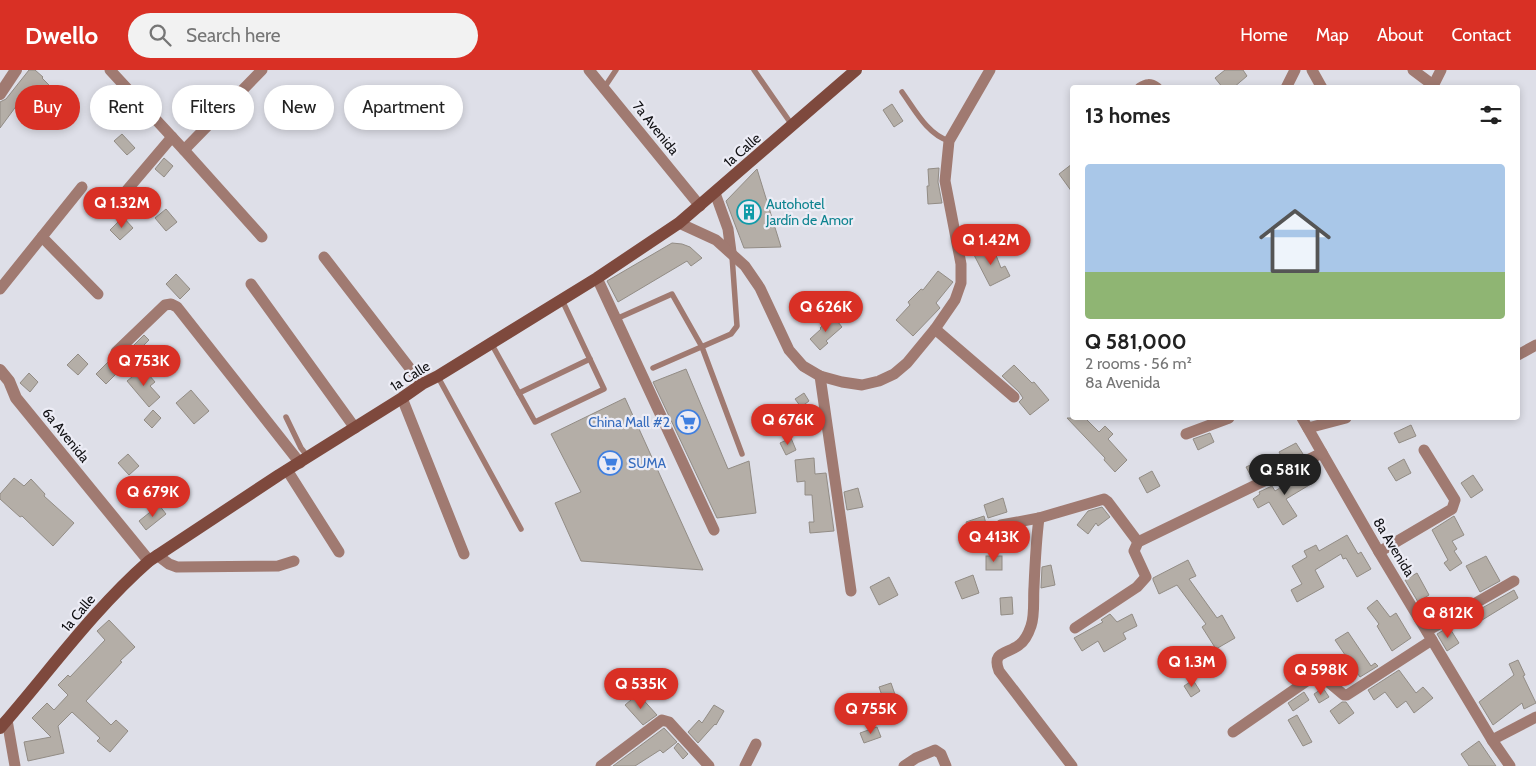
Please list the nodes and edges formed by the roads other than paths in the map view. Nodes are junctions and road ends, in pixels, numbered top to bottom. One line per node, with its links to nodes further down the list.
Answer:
1 (16, 70): 19 (street)
2 (110, 70): 21 (street)
3 (262, 70): 23 (street)
4 (589, 70): 17 (street, 7a Avenida)
5 (616, 70): 17 (lane)
6 (754, 70): 20 (lane)
7 (856, 70): 20 (main road, 1a Calle)
8 (990, 70): 22 (street)
9 (1295, 70): 13 (street)
10 (1312, 70): 14 (street)
11 (1413, 70): 15 (street)
12 (1441, 70): 16 (street)
13 (1288, 85)
14 (1320, 85)
15 (1432, 85)
16 (1434, 85)
17 (604, 88): 27 (street, 7a Avenida)
18 (902, 92): 22 (lane)
19 (0, 94)
20 (792, 125): 26 (main road, 1a Calle)
21 (172, 137): 23 (street); 25 (street)
22 (949, 141): 39 (street)
23 (184, 150): 30 (street)
24 (82, 187): 29 (street)
25 (127, 190)
26 (716, 193): 27 (main road, 1a Calle); 31 (street)
27 (700, 206): 28 (main road, 1a Calle)
28 (679, 223): 31 (street); 33 (main road, 1a Calle)
29 (42, 236): 35 (street); 36 (street)
30 (262, 237)
31 (731, 252): 42 (lane); 49 (street)
32 (324, 257): 50 (street)
33 (597, 278): 37 (main road, 1a Calle); 38 (street)
34 (251, 284): 60 (street)
35 (0, 289)
36 (98, 294)
37 (562, 300): 40 (main road, 1a Calle); 45 (lane)
38 (616, 319): 42 (lane); 70 (street)
39 (936, 329): 49 (street); 53 (street)
40 (491, 343): 48 (main road, 1a Calle); 52 (lane)
41 (1536, 345): 44 (street)
42 (702, 347): 46 (lane); 64 (lane)
43 (116, 352): 65 (street)
44 (1520, 354)
45 (590, 359): 52 (lane); 52 (lane)
46 (653, 368)
47 (0, 370): 54 (street, 6a Avenida)
48 (438, 376): 50 (main road, 1a Calle); 69 (lane)
49 (820, 376): 78 (street)
50 (422, 384): 55 (main road, 1a Calle)
51 (0, 389): 54 (street, 6a Avenida)
52 (519, 393)
53 (1014, 397)
54 (16, 398): 75 (street, 6a Avenida)
55 (402, 398): 60 (main road, 1a Calle); 74 (street)
56 (286, 417): 65 (lane)
57 (1224, 420): 61 (street)
58 (1330, 420): 59 (street)
59 (1305, 423): 63 (street, 8a Avenida)
60 (356, 428): 65 (main road, 1a Calle)
61 (1186, 434)
62 (1424, 450): 73 (street)
63 (1322, 453): 71 (street); 73 (street, 8a Avenida)
64 (742, 454)
65 (304, 460): 66 (main road, 1a Calle)
66 (287, 470): 72 (street); 75 (main road, 1a Calle)
67 (1039, 518): 68 (street); 71 (street); 92 (street)
68 (1001, 525)
69 (520, 529)
70 (714, 530)
71 (1138, 542): 79 (street)
72 (339, 552)
73 (1379, 552): 80 (street, 8a Avenida)
74 (464, 554)
75 (153, 558): 76 (street); 82 (main road, 1a Calle)
76 (294, 561)
77 (1514, 581): 80 (street)
78 (851, 591)
79 (1075, 628)
80 (1430, 636): 83 (street); 84 (street, 8a Avenida)
81 (1536, 717): 84 (street)
82 (3, 724): 86 (street)
83 (1233, 732)
84 (1492, 740): 93 (street, 8a Avenida)
85 (756, 744): 89 (street)
86 (15, 766)
87 (601, 766): 88 (street)
88 (709, 766)
89 (745, 766)
90 (904, 766): 91 (street)
91 (946, 766)
92 (1072, 766)
93 (1510, 766)

